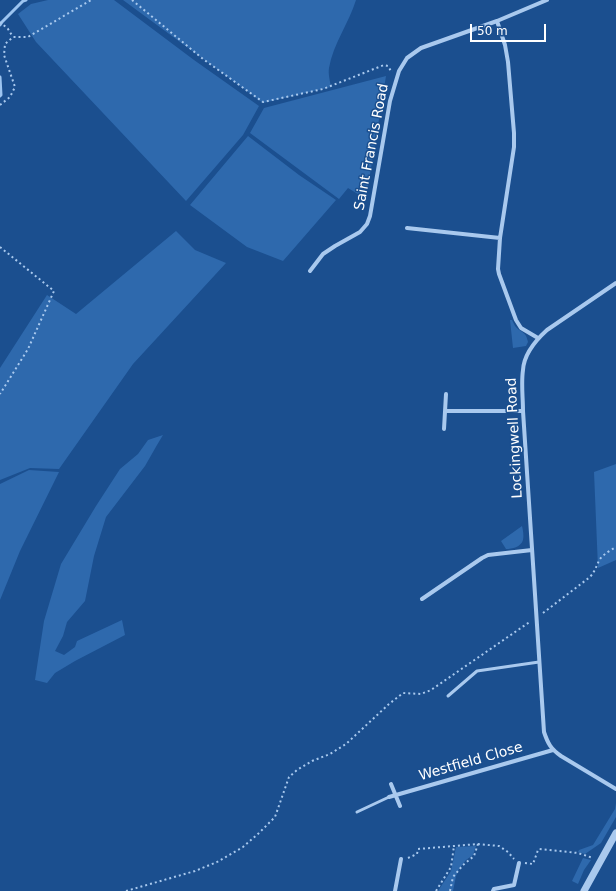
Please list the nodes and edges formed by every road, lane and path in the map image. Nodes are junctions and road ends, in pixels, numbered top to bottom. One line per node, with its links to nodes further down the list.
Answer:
1 (91, 0): 6 (path)
2 (132, 0): 7 (path)
3 (547, 0): 4 (street, Saint Francis Road)
4 (497, 21): 7 (street, Saint Francis Road); 10 (street)
5 (0, 22): 6 (path)
6 (13, 37): 8 (path)
7 (399, 71): 12 (street, Saint Francis Road)
8 (0, 105)
9 (407, 228): 10 (street)
10 (500, 238): 14 (street)
11 (0, 247): 15 (path)
12 (310, 271)
13 (616, 283): 14 (street)
14 (538, 338): 18 (street, Lockingwell Road)
15 (0, 394)
16 (446, 394): 17 (street)
17 (445, 411): 18 (street); 19 (street)
18 (523, 411): 21 (street, Lockingwell Road)
19 (444, 429)
20 (616, 547): 23 (path)
21 (532, 550): 22 (street); 23 (street, Lockingwell Road)
22 (422, 600)
23 (536, 618): 24 (street, Lockingwell Road); 39 (path)
24 (539, 662): 25 (lane); 26 (street, Lockingwell Road)
25 (448, 696)
26 (553, 750): 28 (street, Lockingwell Road); 29 (street, Westfield Close)
27 (391, 784): 29 (street)
28 (616, 789)
29 (396, 794): 30 (street, Westfield Close); 31 (street)
30 (389, 796): 32 (lane)
31 (400, 806)
32 (357, 812)
33 (616, 833): 37 (street)
34 (478, 844): 35 (path); 38 (path); 42 (path)
35 (454, 846): 36 (path); 41 (path)
36 (401, 859): 40 (street)
37 (600, 861): 38 (path); 44 (street)
38 (519, 863): 43 (street)
39 (126, 891)
40 (395, 891)
41 (436, 891)
42 (450, 891)
43 (493, 891)
44 (584, 891)

